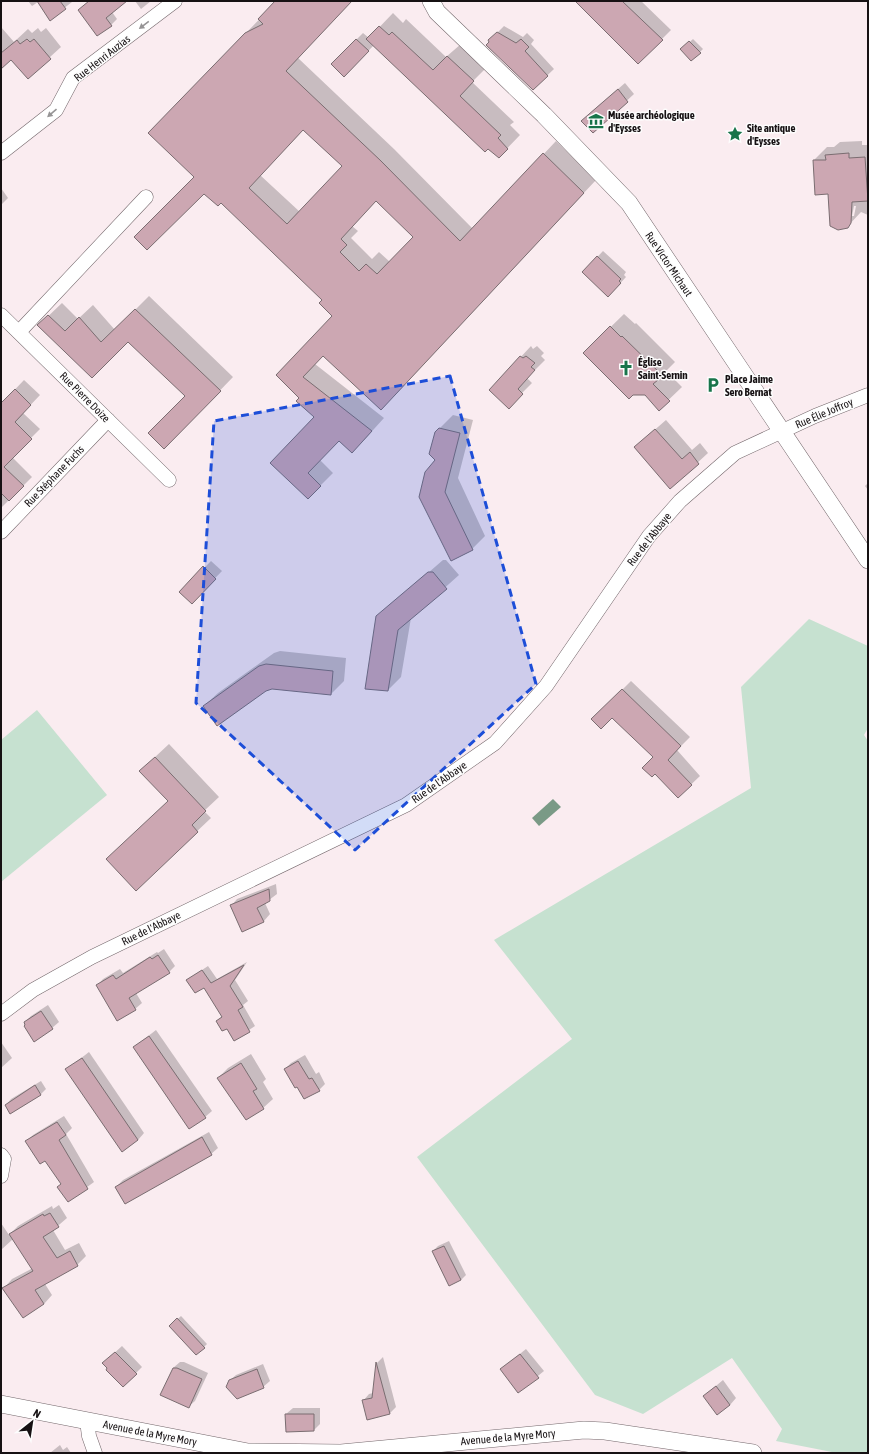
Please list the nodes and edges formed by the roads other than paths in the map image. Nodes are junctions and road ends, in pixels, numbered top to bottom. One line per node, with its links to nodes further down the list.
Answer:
1 (175, 1): 3 (street, Rue Henri Auzias, one-way to 3)
2 (431, 1): 9 (street, Rue Victor Michaut)
3 (1, 153)
4 (146, 197): 6 (street)
5 (1, 315): 6 (street, Rue Pierre Doize)
6 (18, 332): 8 (street, Rue Pierre Doize)
7 (868, 395): 9 (street, Rue Élie Joffroy)
8 (108, 420): 10 (street, Rue Pierre Doize); 11 (street, Rue Stéphane Fuchs)
9 (781, 432): 12 (street, Rue Victor Michaut); 13 (street, Rue de l'Abbaye)
10 (169, 480)
11 (1, 532)
12 (868, 560)
13 (1, 1014)
14 (1, 1155): 15 (street)
15 (1, 1176)
16 (1, 1404): 17 (street, Avenue de la Myre Mory)
17 (87, 1421): 18 (street); 19 (street, Avenue de la Myre Mory)
18 (95, 1453)
19 (749, 1453)

